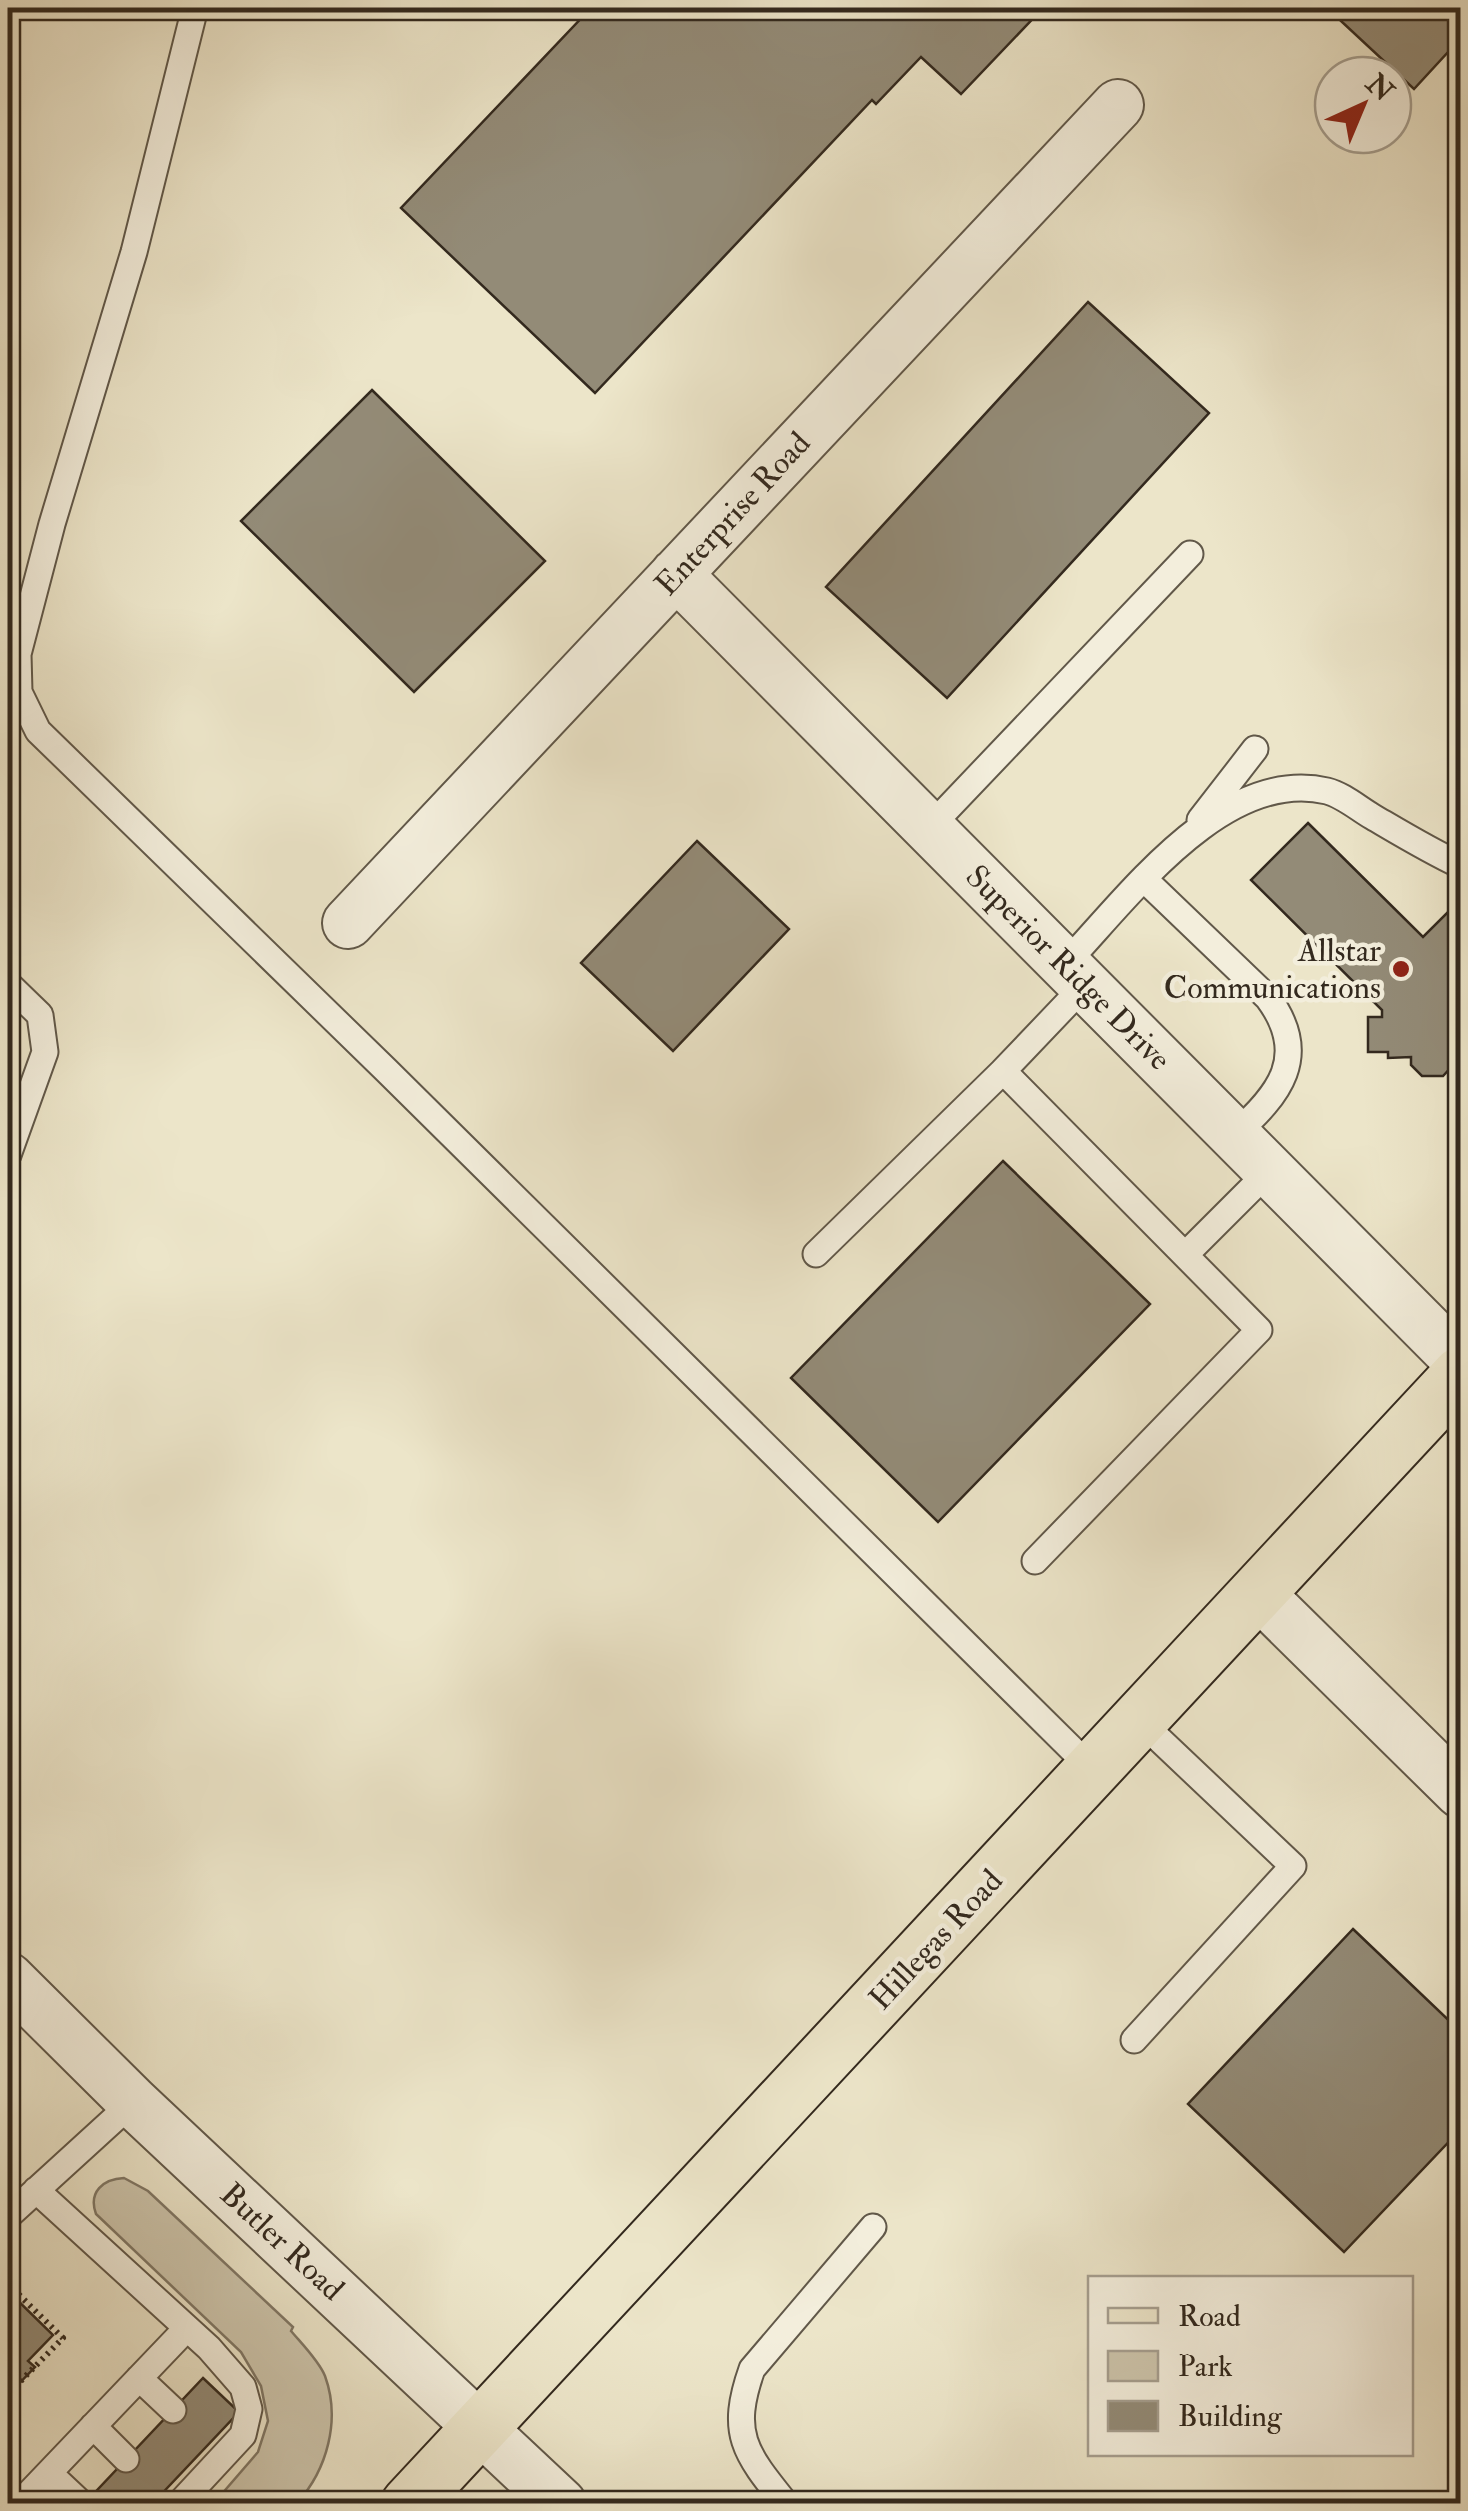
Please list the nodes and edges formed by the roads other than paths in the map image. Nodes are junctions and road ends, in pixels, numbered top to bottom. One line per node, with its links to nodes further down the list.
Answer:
1 (195, 8): 24 (lane)
2 (1118, 105): 4 (street, Enterprise Road)
3 (1190, 554): 6 (lane)
4 (676, 574): 6 (street, Superior Ridge Drive); 10 (street, Enterprise Road)
5 (1254, 749): 7 (lane)
6 (929, 828): 11 (street, Superior Ridge Drive)
7 (1178, 845): 8 (lane); 9 (lane)
8 (1460, 865)
9 (1145, 880): 11 (lane); 14 (lane)
10 (348, 923)
11 (1075, 975): 13 (lane); 14 (street, Superior Ridge Drive)
12 (8, 984): 15 (lane)
13 (1003, 1072): 17 (lane); 18 (lane)
14 (1234, 1134): 16 (street, Superior Ridge Drive)
15 (8, 1156)
16 (1270, 1170): 18 (lane); 19 (street, Superior Ridge Drive)
17 (816, 1254)
18 (1185, 1255): 21 (lane)
19 (1460, 1362)
20 (1460, 1375): 22 (main road, Hillegas Road)
21 (1035, 1561)
22 (1256, 1592): 23 (main road, Hillegas Road); 25 (street)
23 (1140, 1721): 24 (main road, Hillegas Road); 27 (lane)
24 (1094, 1772): 36 (main road, Hillegas Road)
25 (1460, 1792)
26 (8, 1978): 28 (street, Butler Road)
27 (1134, 2040)
28 (133, 2102): 29 (lane); 36 (street, Butler Road)
29 (36, 2190): 30 (lane); 32 (lane)
30 (8, 2216)
31 (873, 2226): 44 (lane)
32 (187, 2328): 33 (lane); 39 (lane)
33 (139, 2378): 34 (lane); 35 (lane)
34 (172, 2410)
35 (93, 2426): 37 (lane); 38 (lane)
36 (480, 2428): 42 (main road, Hillegas Road); 43 (street, Butler Road)
37 (126, 2459)
38 (49, 2473): 40 (lane); 41 (lane)
39 (172, 2500)
40 (19, 2504)
41 (82, 2504)
42 (409, 2504)
43 (560, 2504)
44 (786, 2504)

